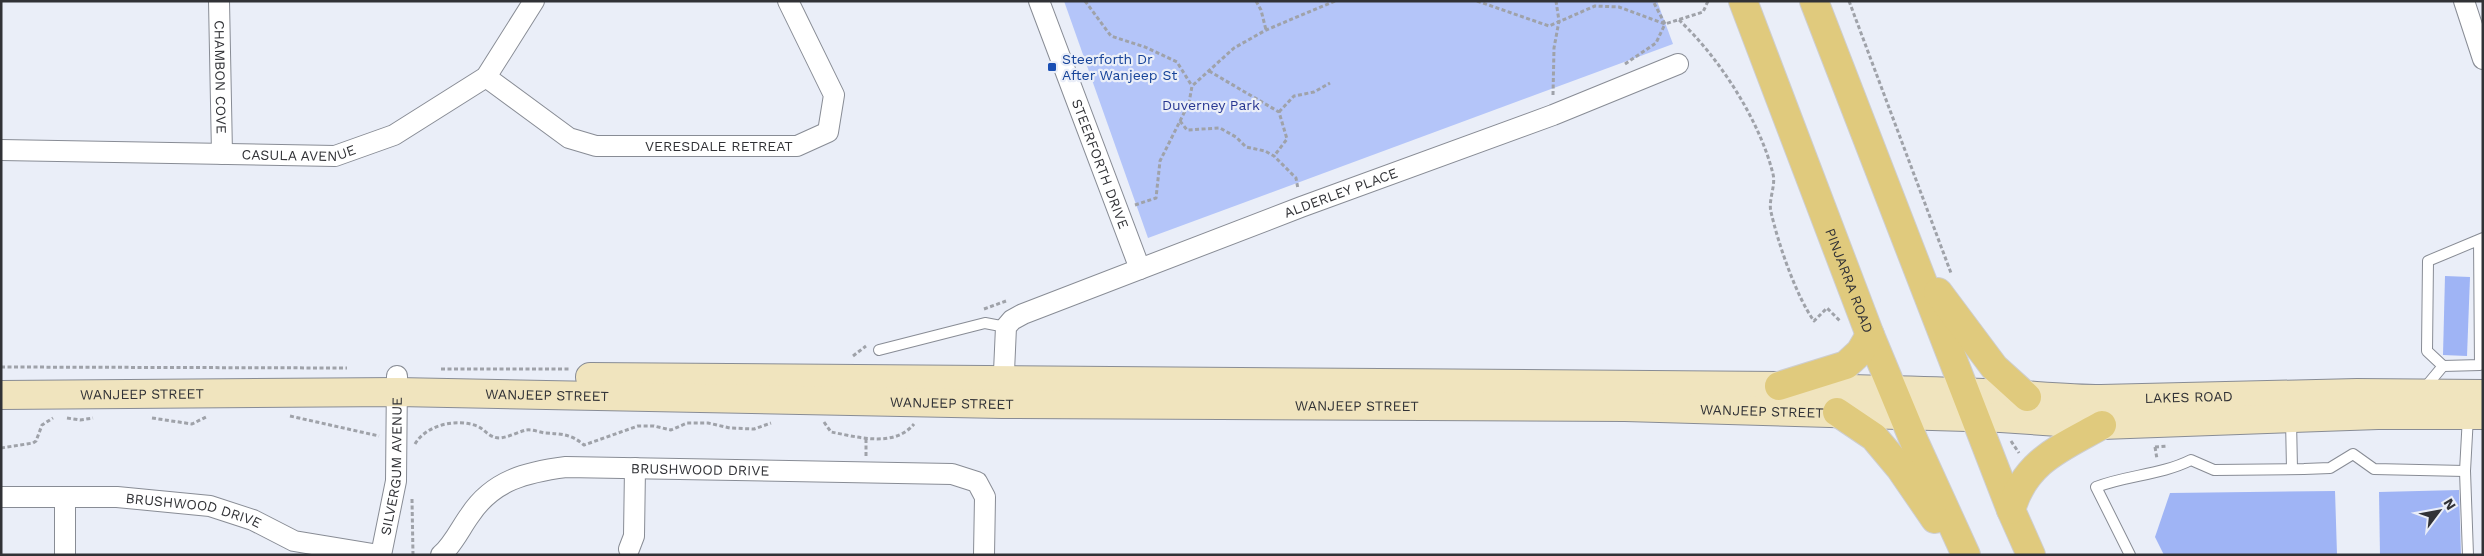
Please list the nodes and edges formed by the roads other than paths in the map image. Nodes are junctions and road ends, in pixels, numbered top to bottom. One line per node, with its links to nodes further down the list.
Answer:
1 (219, 1): 12 (street, CHAMBON COVE)
2 (534, 1): 10 (street, CASULA AVENUE)
3 (788, 1): 10 (street, VERESDALE RETREAT)
4 (1039, 1): 15 (street, STEERFORTH DRIVE)
5 (1744, 1): 17 (main road, PINJARRA ROAD)
6 (1814, 1): 14 (main road)
7 (2464, 1): 8 (street)
8 (2483, 59)
9 (1678, 64): 15 (street, ALDERLEY PLACE)
10 (486, 77): 12 (street, CASULA AVENUE)
11 (1, 150): 12 (street, CASULA AVENUE)
12 (222, 154)
13 (2481, 239): 19 (lane); 19 (lane)
14 (1908, 245): 24 (main road); 28 (main road)
15 (1140, 269): 16 (street, ALDERLEY PLACE)
16 (1006, 327): 18 (lane); 23 (street)
17 (1858, 331): 22 (main road); 29 (main road, PINJARRA ROAD)
18 (879, 350)
19 (2443, 366): 25 (lane)
20 (1, 376): 21 (main road, WANJEEP STREET)
21 (398, 384): 23 (main road, WANJEEP STREET); 26 (main road, WANJEEP STREET); 43 (street, SILVERGUM AVENUE)
22 (1779, 386): 27 (main road, WANJEEP STREET); 29 (main road, WANJEEP STREET)
23 (1003, 392): 27 (main road, WANJEEP STREET)
24 (1966, 392): 28 (main road, LAKES ROAD); 29 (main road, LAKES ROAD); 32 (main road)
25 (2410, 393): 28 (main road, LAKES ROAD); 30 (main road, LAKES ROAD)
26 (1, 395)
27 (1626, 396): 31 (main road, WANJEEP STREET)
28 (2027, 397)
29 (1899, 403): 31 (main road, WANJEEP STREET); 32 (main road, LAKES ROAD); 47 (main road, PINJARRA ROAD)
30 (2475, 404): 33 (main road, LAKES ROAD); 37 (lane)
31 (1837, 412): 46 (main road)
32 (1976, 417): 34 (main road, LAKES ROAD); 40 (main road)
33 (2291, 418): 34 (main road, LAKES ROAD); 36 (lane)
34 (2102, 425): 40 (main road)
35 (635, 468): 41 (street); 44 (street, BRUSHWOOD DRIVE); 45 (street, BRUSHWOOD DRIVE)
36 (2292, 469): 37 (lane); 49 (lane)
37 (2465, 471): 50 (lane)
38 (1, 497): 39 (street, BRUSHWOOD DRIVE)
39 (65, 497): 42 (street); 43 (street, BRUSHWOOD DRIVE)
40 (2011, 510): 48 (main road)
41 (632, 553)
42 (65, 555)
43 (380, 555)
44 (441, 555)
45 (984, 555)
46 (1960, 555)
47 (1966, 555)
48 (2031, 555)
49 (2130, 555)
50 (2468, 555)

